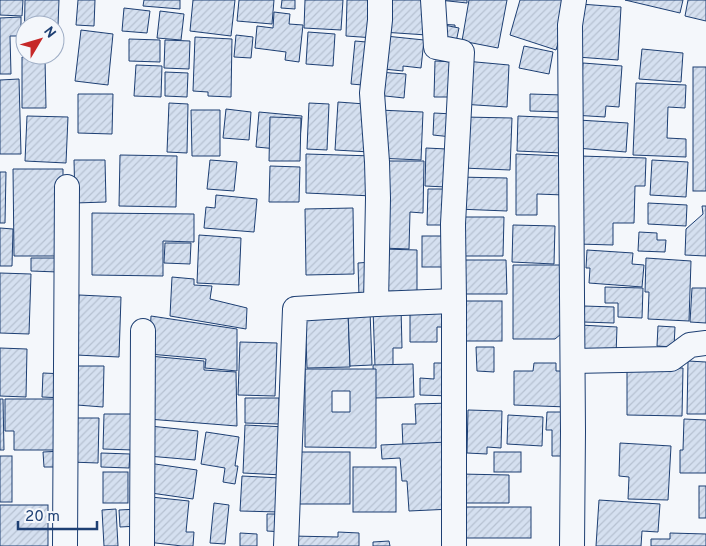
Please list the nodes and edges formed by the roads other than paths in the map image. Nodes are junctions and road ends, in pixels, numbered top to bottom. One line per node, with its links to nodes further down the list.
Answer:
1 (380, 0): 6 (street)
2 (433, 0): 5 (street)
3 (574, 0): 9 (street)
4 (68, 187): 10 (street)
5 (454, 301): 6 (street); 13 (street)
6 (376, 304): 12 (street)
7 (143, 331): 11 (street)
8 (706, 344): 9 (street)
9 (572, 361): 14 (street)
10 (65, 546)
11 (142, 546)
12 (286, 546)
13 (454, 546)
14 (572, 546)

